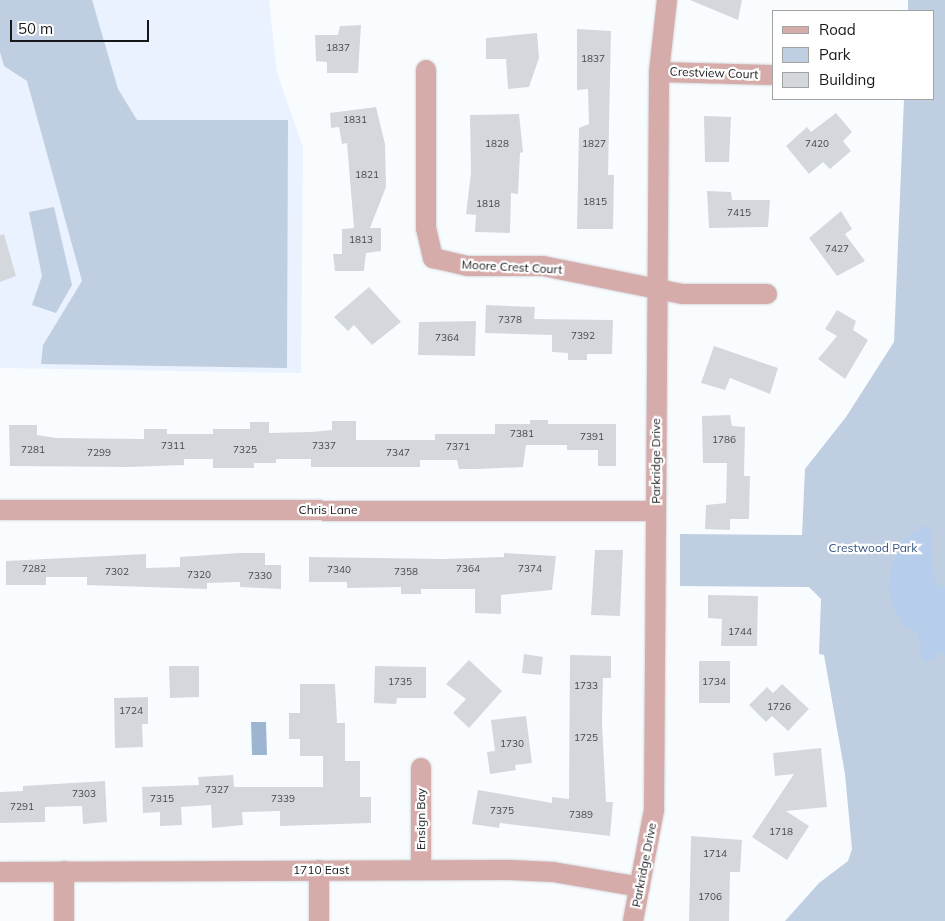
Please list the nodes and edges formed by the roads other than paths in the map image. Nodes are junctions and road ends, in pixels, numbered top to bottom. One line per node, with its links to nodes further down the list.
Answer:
1 (667, 0): 3 (street, Parkridge Drive)
2 (426, 70): 5 (street, Moore Crest Court)
3 (659, 72): 4 (street, Crestview Court); 5 (street, Parkridge Drive)
4 (770, 75)
5 (657, 289): 6 (street); 8 (street, Parkridge Drive)
6 (767, 294)
7 (0, 510): 8 (street, Chris Lane)
8 (656, 511): 14 (street, Parkridge Drive)
9 (421, 768): 11 (street, Ensign Bay)
10 (319, 870): 11 (street, 1710 East); 12 (street, 1710 East); 16 (street)
11 (421, 870): 14 (street, 1710 East)
12 (64, 871): 13 (street, 1710 East); 15 (street)
13 (0, 872)
14 (640, 887): 17 (street, Parkridge Drive)
15 (64, 921)
16 (318, 921)
17 (633, 921)

